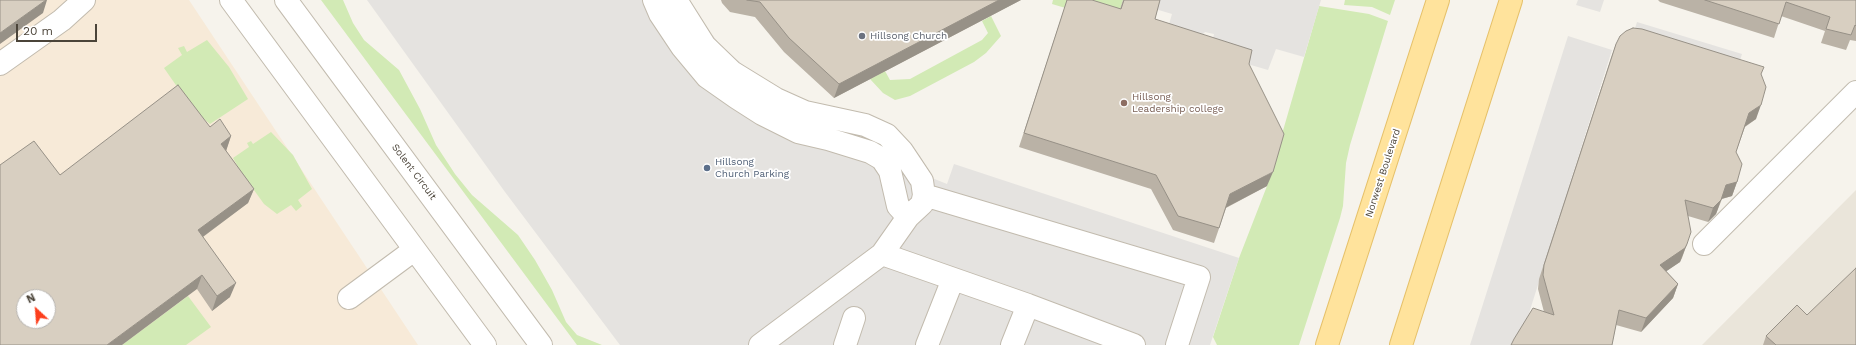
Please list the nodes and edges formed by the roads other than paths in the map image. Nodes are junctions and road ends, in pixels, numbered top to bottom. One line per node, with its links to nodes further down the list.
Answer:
1 (84, 0): 8 (street)
2 (231, 0): 13 (street)
3 (286, 0): 21 (street, Solent Circuit)
4 (654, 0): 11 (street)
5 (676, 0): 10 (street)
6 (1438, 0): 28 (main road, Norwest Boulevard)
7 (1511, 0): 29 (main road)
8 (0, 64)
9 (1856, 92): 12 (street)
10 (924, 195): 11 (street); 27 (street)
11 (908, 217): 14 (street)
12 (1704, 244)
13 (414, 250): 16 (street); 20 (street)
14 (882, 254): 15 (street); 22 (street)
15 (953, 279): 17 (street); 24 (street)
16 (350, 298)
17 (1028, 305): 19 (street); 25 (street)
18 (854, 318): 23 (street)
19 (1086, 337): 26 (street)
20 (485, 345)
21 (541, 345)
22 (760, 345)
23 (845, 345)
24 (927, 345)
25 (1012, 345)
26 (1134, 345)
27 (1177, 345)
28 (1327, 345)
29 (1401, 345)

